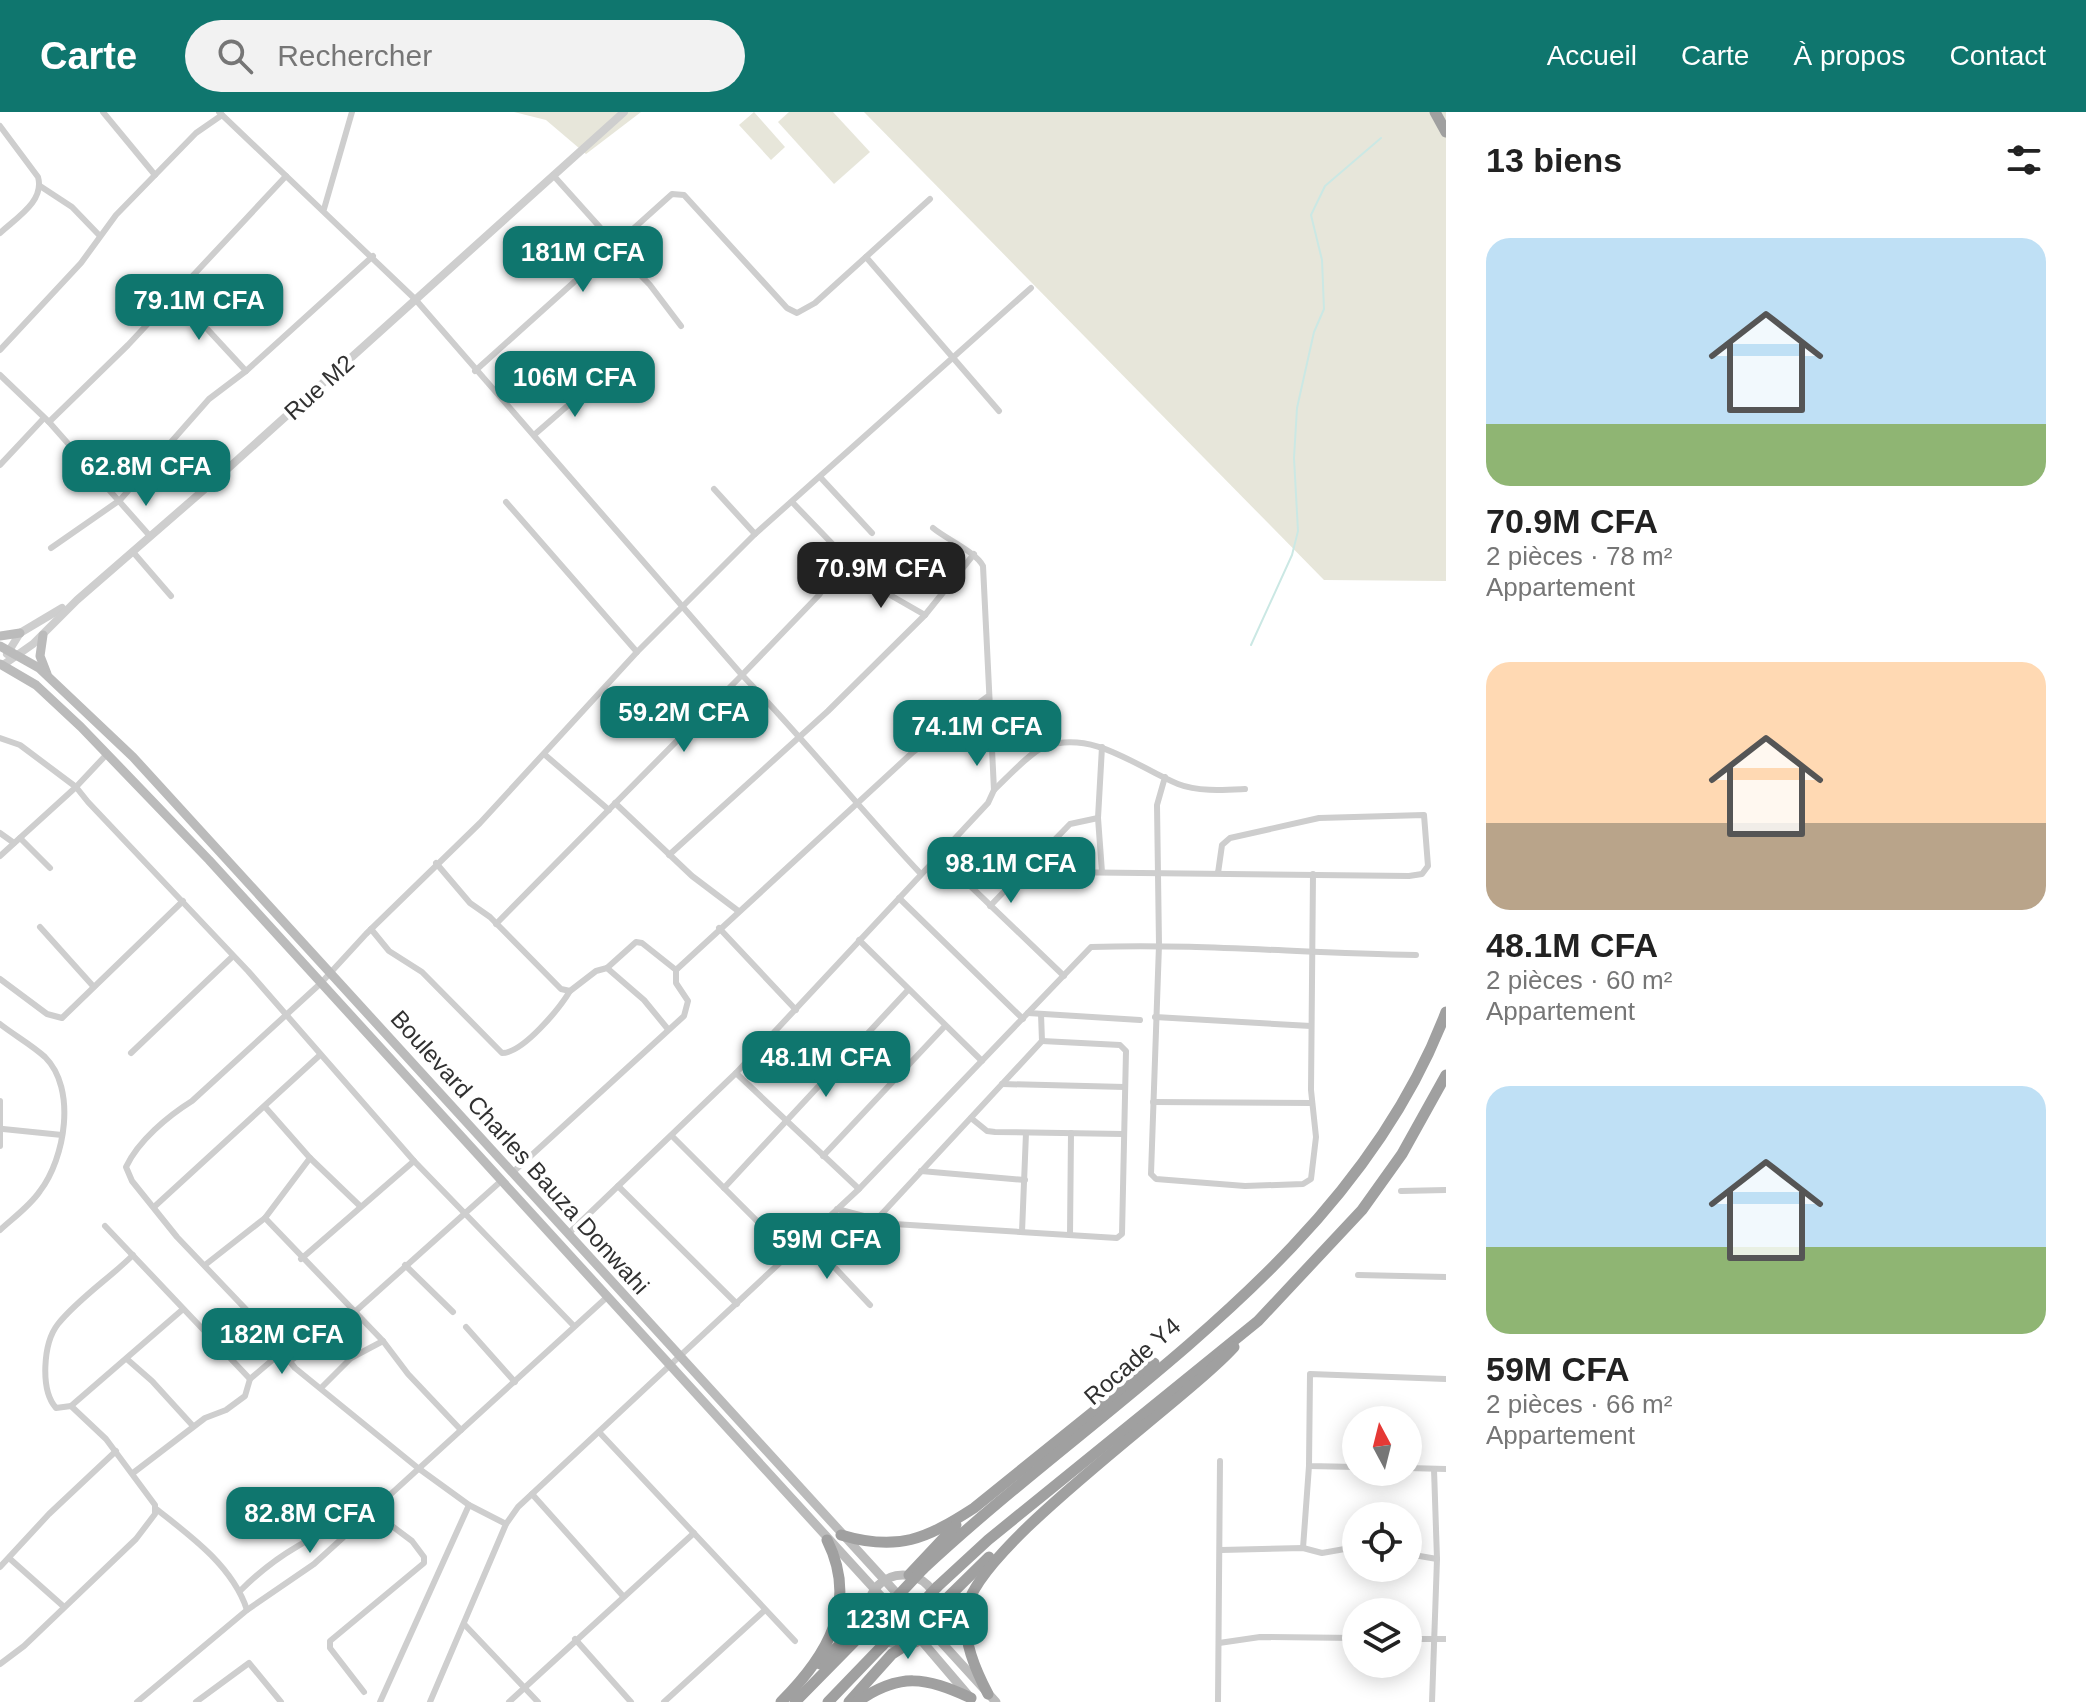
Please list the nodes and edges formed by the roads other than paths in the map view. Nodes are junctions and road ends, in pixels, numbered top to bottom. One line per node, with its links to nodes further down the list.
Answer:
1 (103, 112): 8 (street)
2 (352, 112): 13 (street)
3 (624, 112): 9 (street, Rue M2)
4 (1435, 112): 7 (highway)
5 (221, 114): 8 (street); 10 (street)
6 (0, 126): 11 (street)
7 (1446, 132)
8 (155, 175): 15 (street)
9 (553, 175): 16 (street); 21 (street, Rue M2)
10 (286, 176): 13 (street); 20 (street)
11 (40, 186): 14 (street); 15 (street)
12 (930, 199): 18 (street)
13 (324, 209): 17 (street)
14 (0, 233)
15 (99, 235): 23 (street)
16 (614, 245): 18 (street); 22 (street); 26 (street)
17 (373, 256): 21 (street); 25 (street)
18 (866, 257): 24 (street)
19 (1031, 288): 24 (street)
20 (174, 293): 25 (street); 30 (street)
21 (415, 299): 26 (street); 41 (street, Rue M2)
22 (681, 326)
23 (0, 350)
24 (955, 359): 29 (street); 33 (street)
25 (246, 371): 35 (street)
26 (475, 371): 31 (street)
27 (0, 375): 30 (street)
28 (596, 381): 31 (street)
29 (999, 411)
30 (46, 420): 32 (street); 35 (street)
31 (534, 435): 48 (street)
32 (0, 465)
33 (821, 478): 37 (street); 39 (street)
34 (714, 489): 40 (street)
35 (120, 500): 41 (street); 42 (street)
36 (506, 502): 54 (street)
37 (793, 503): 40 (street); 45 (street)
38 (933, 528): 44 (street)
39 (872, 533)
40 (755, 534): 48 (street)
41 (149, 535): 43 (street, Rue M2)
42 (51, 548)
43 (133, 552): 46 (street); 47 (street, Rue M2)
44 (974, 554): 49 (street); 58 (street)
45 (846, 559): 49 (street); 56 (street)
46 (171, 596)
47 (77, 600): 50 (street, Rue M2); 51 (street, Rue M2)
48 (684, 609): 54 (street); 56 (street)
49 (925, 615): 59 (street)
50 (20, 633): 52 (main road); 53 (street, Rue M2)
51 (43, 635): 53 (street, Rue M2); 57 (main road)
52 (0, 636)
53 (9, 649): 55 (street, Rue M2); 57 (main road, Boulevard Charles Bauza Donwahi)
54 (637, 652): 63 (street)
55 (2, 664): 62 (main road, Boulevard Charles Bauza Donwahi)
56 (742, 675): 59 (street); 68 (street)
57 (48, 677): 100 (main road, Boulevard Charles Bauza Donwahi)
58 (987, 697): 67 (street); 69 (street)
59 (800, 735): 69 (street); 74 (street)
60 (0, 738): 65 (street)
61 (1102, 747): 64 (street); 67 (street); 71 (street)
62 (107, 754): 65 (street); 103 (main road, Boulevard Charles Bauza Donwahi)
63 (544, 754): 70 (street); 77 (street)
64 (1165, 777): 66 (street); 81 (street)
65 (76, 787): 73 (street); 86 (street)
66 (1245, 789)
67 (994, 790): 75 (street)
68 (615, 803): 70 (street); 74 (street)
69 (856, 806): 82 (street); 88 (street)
70 (609, 810): 89 (street)
71 (1098, 818): 79 (street); 80 (street)
72 (0, 833): 73 (street)
73 (17, 840): 76 (street); 78 (street)
74 (669, 855): 88 (street)
75 (938, 855): 82 (street); 87 (street)
76 (0, 856)
77 (436, 863): 89 (street); 92 (street)
78 (50, 868)
79 (1025, 868): 80 (street); 87 (street)
80 (1102, 872): 81 (street)
81 (1158, 872): 83 (street); 94 (street)
82 (920, 873): 85 (street)
83 (1218, 873): 84 (street); 84 (street)
84 (1313, 874): 95 (street)
85 (899, 898): 93 (street); 110 (street)
86 (183, 901): 97 (street); 104 (street)
87 (990, 906): 101 (street)
88 (737, 910): 91 (street)
89 (496, 924): 106 (street)
90 (40, 927): 104 (street)
91 (719, 928): 99 (street); 107 (street)
92 (371, 929): 100 (street); 106 (street)
93 (859, 940): 105 (street); 107 (street)
94 (1159, 945): 95 (street); 101 (street); 112 (street)
95 (1311, 954): 96 (street); 116 (street)
96 (1416, 955)
97 (232, 957): 111 (street); 119 (street)
98 (607, 968): 99 (street); 106 (street); 117 (street)
99 (676, 970): 117 (street)
100 (330, 973): 103 (street); 143 (main road, Boulevard Charles Bauza Donwahi)
101 (1064, 976): 110 (street)
102 (0, 979): 104 (street)
103 (321, 983): 111 (street); 145 (main road, Boulevard Charles Bauza Donwahi)
104 (93, 986)
105 (908, 990): 115 (street); 131 (street)
106 (570, 991)
107 (796, 1010): 122 (street)
108 (1446, 1012): 176 (highway, Rocade Y4)
109 (1041, 1014): 110 (street); 113 (street); 118 (street)
110 (1025, 1016): 121 (street)
111 (284, 1017): 120 (street); 152 (street)
112 (1155, 1017): 116 (street); 127 (street)
113 (1140, 1020)
114 (0, 1024): 136 (street)
115 (945, 1026): 121 (street); 139 (street)
116 (1311, 1026): 128 (street)
117 (667, 1028): 143 (street)
118 (1042, 1041): 124 (street); 125 (street)
119 (131, 1053)
120 (320, 1055): 129 (street); 141 (street)
121 (982, 1061): 148 (street)
122 (736, 1073): 131 (street); 137 (street)
123 (1446, 1075): 177 (highway, Rocade Y4)
124 (1002, 1084): 125 (street); 130 (street)
125 (1125, 1087): 135 (street)
126 (0, 1101): 132 (street)
127 (1153, 1102): 128 (street); 128 (street)
128 (1312, 1103)
129 (266, 1108): 140 (street); 152 (street)
130 (971, 1118): 133 (street); 142 (street)
131 (784, 1121): 139 (street); 147 (street)
132 (3, 1129): 136 (street); 138 (street)
133 (1026, 1133): 134 (street); 144 (street)
134 (1071, 1133): 135 (street); 161 (street)
135 (1123, 1134): 161 (street)
136 (62, 1135): 158 (street)
137 (672, 1136): 146 (street); 147 (street)
138 (0, 1146)
139 (823, 1156): 148 (street)
140 (310, 1158): 151 (street); 155 (street)
141 (414, 1161): 151 (street); 154 (street)
142 (921, 1171): 144 (street); 156 (street)
143 (512, 1173): 160 (main road, Boulevard Charles Bauza Donwahi)
144 (1025, 1180): 159 (street)
145 (500, 1182): 154 (street); 170 (main road, Boulevard Charles Bauza Donwahi)
146 (618, 1186): 160 (street); 171 (street)
147 (724, 1188): 163 (street)
148 (859, 1189): 153 (street)
149 (1446, 1190): 150 (street)
150 (1401, 1191)
151 (360, 1206): 165 (street)
152 (154, 1207): 166 (street)
153 (837, 1209): 156 (street); 162 (street)
154 (464, 1212): 167 (street); 178 (street)
155 (265, 1218): 165 (street); 166 (street)
156 (878, 1218): 159 (street)
157 (105, 1226): 164 (street)
158 (0, 1230)
159 (1022, 1232): 161 (street)
160 (566, 1235): 182 (main road, Boulevard Charles Bauza Donwahi)
161 (1070, 1235)
162 (806, 1237): 163 (street); 172 (street)
163 (788, 1252): 171 (street)
164 (133, 1255): 173 (street); 190 (street)
165 (301, 1259): 174 (street)
166 (205, 1265): 181 (street)
167 (405, 1265): 174 (street); 175 (street)
168 (1358, 1275): 169 (street)
169 (1446, 1277)
170 (606, 1298): 178 (street); 185 (main road, Boulevard Charles Bauza Donwahi)
171 (737, 1304): 182 (street)
172 (870, 1305)
173 (182, 1310): 183 (street); 186 (street)
174 (353, 1311): 180 (street); 184 (street)
175 (453, 1312)
176 (1219, 1316): 205 (highway); 246 (highway, Rocade Y4, bridge)
177 (1258, 1321): 210 (highway); 257 (highway, Rocade Y4, bridge)
178 (574, 1326): 188 (street)
179 (466, 1327): 188 (street)
180 (383, 1341): 189 (street); 192 (street)
181 (284, 1355): 184 (street); 186 (street)
182 (683, 1357): 185 (street); 211 (main road, Boulevard Charles Bauza Donwahi)
183 (128, 1360): 190 (street); 191 (street)
184 (290, 1361): 189 (street)
185 (671, 1367): 193 (street); 212 (main road, Boulevard Charles Bauza Donwahi)
186 (250, 1379): 191 (street)
187 (1446, 1379): 196 (street)
188 (515, 1382): 192 (street)
189 (321, 1388): 198 (street)
190 (71, 1406): 194 (street)
191 (193, 1426): 202 (street)
192 (461, 1430): 198 (street)
193 (599, 1432): 203 (street); 209 (street)
194 (116, 1451): 202 (street); 217 (street)
195 (1220, 1461): 215 (street)
196 (1309, 1466): 197 (street); 213 (street)
197 (1342, 1467)
198 (418, 1468): 204 (street); 207 (street)
199 (1422, 1469): 200 (street)
200 (1434, 1469): 201 (street); 218 (street)
201 (1446, 1469)
202 (133, 1473): 206 (street)
203 (532, 1494): 208 (street); 224 (street)
204 (469, 1505): 208 (street); 251 (street)
205 (974, 1508): 211 (highway); 220 (highway)
206 (156, 1509): 222 (street); 225 (street)
207 (372, 1511): 222 (street); 227 (street); 243 (street)
208 (506, 1524): 230 (street)
209 (694, 1533): 224 (street); 228 (street)
210 (1018, 1533): 226 (highway); 244 (highway)
211 (841, 1535): 221 (main road, Boulevard Charles Bauza Donwahi)
212 (827, 1540): 223 (main road, Boulevard Charles Bauza Donwahi); 246 (highway)
213 (1303, 1548): 214 (street); 215 (street)
214 (1342, 1549)
215 (1221, 1550): 239 (street)
216 (1422, 1556): 218 (street)
217 (9, 1558): 219 (street); 225 (street)
218 (1437, 1559): 235 (street)
219 (0, 1567)
220 (909, 1575): 221 (main road); 226 (main road)
221 (882, 1581): 223 (main road); 231 (main road, Boulevard Charles Bauza Donwahi)
222 (241, 1590): 227 (street)
223 (873, 1590): 229 (main road); 237 (main road, Boulevard Charles Bauza Donwahi)
224 (623, 1596): 233 (street)
225 (63, 1606): 241 (street)
226 (938, 1607): 231 (main road)
227 (247, 1610): 248 (street)
228 (765, 1610): 238 (street); 256 (street)
229 (868, 1617): 240 (main road); 246 (highway)
230 (464, 1624): 242 (street); 252 (street)
231 (930, 1632): 237 (main road); 244 (main road, Boulevard Charles Bauza Donwahi)
232 (1342, 1638): 239 (street)
233 (575, 1639): 242 (street); 255 (street)
234 (1422, 1639): 235 (street)
235 (1436, 1639): 236 (street); 261 (street)
236 (1446, 1639)
237 (921, 1640): 240 (main road); 247 (main road, Boulevard Charles Bauza Donwahi)
238 (795, 1641)
239 (1219, 1643): 260 (street)
240 (906, 1645): 258 (highway)
241 (0, 1664)
242 (525, 1688): 253 (street); 254 (street)
243 (364, 1692)
244 (992, 1698)
245 (205, 1699): 249 (street); 250 (street)
246 (789, 1699)
247 (972, 1700): 259 (highway)
248 (137, 1702)
249 (196, 1702)
250 (281, 1702)
251 (380, 1702)
252 (430, 1702)
253 (509, 1702)
254 (538, 1702)
255 (631, 1702)
256 (664, 1702)
257 (828, 1702)
258 (849, 1702)
259 (857, 1702)
260 (1218, 1702)
261 (1432, 1702)

